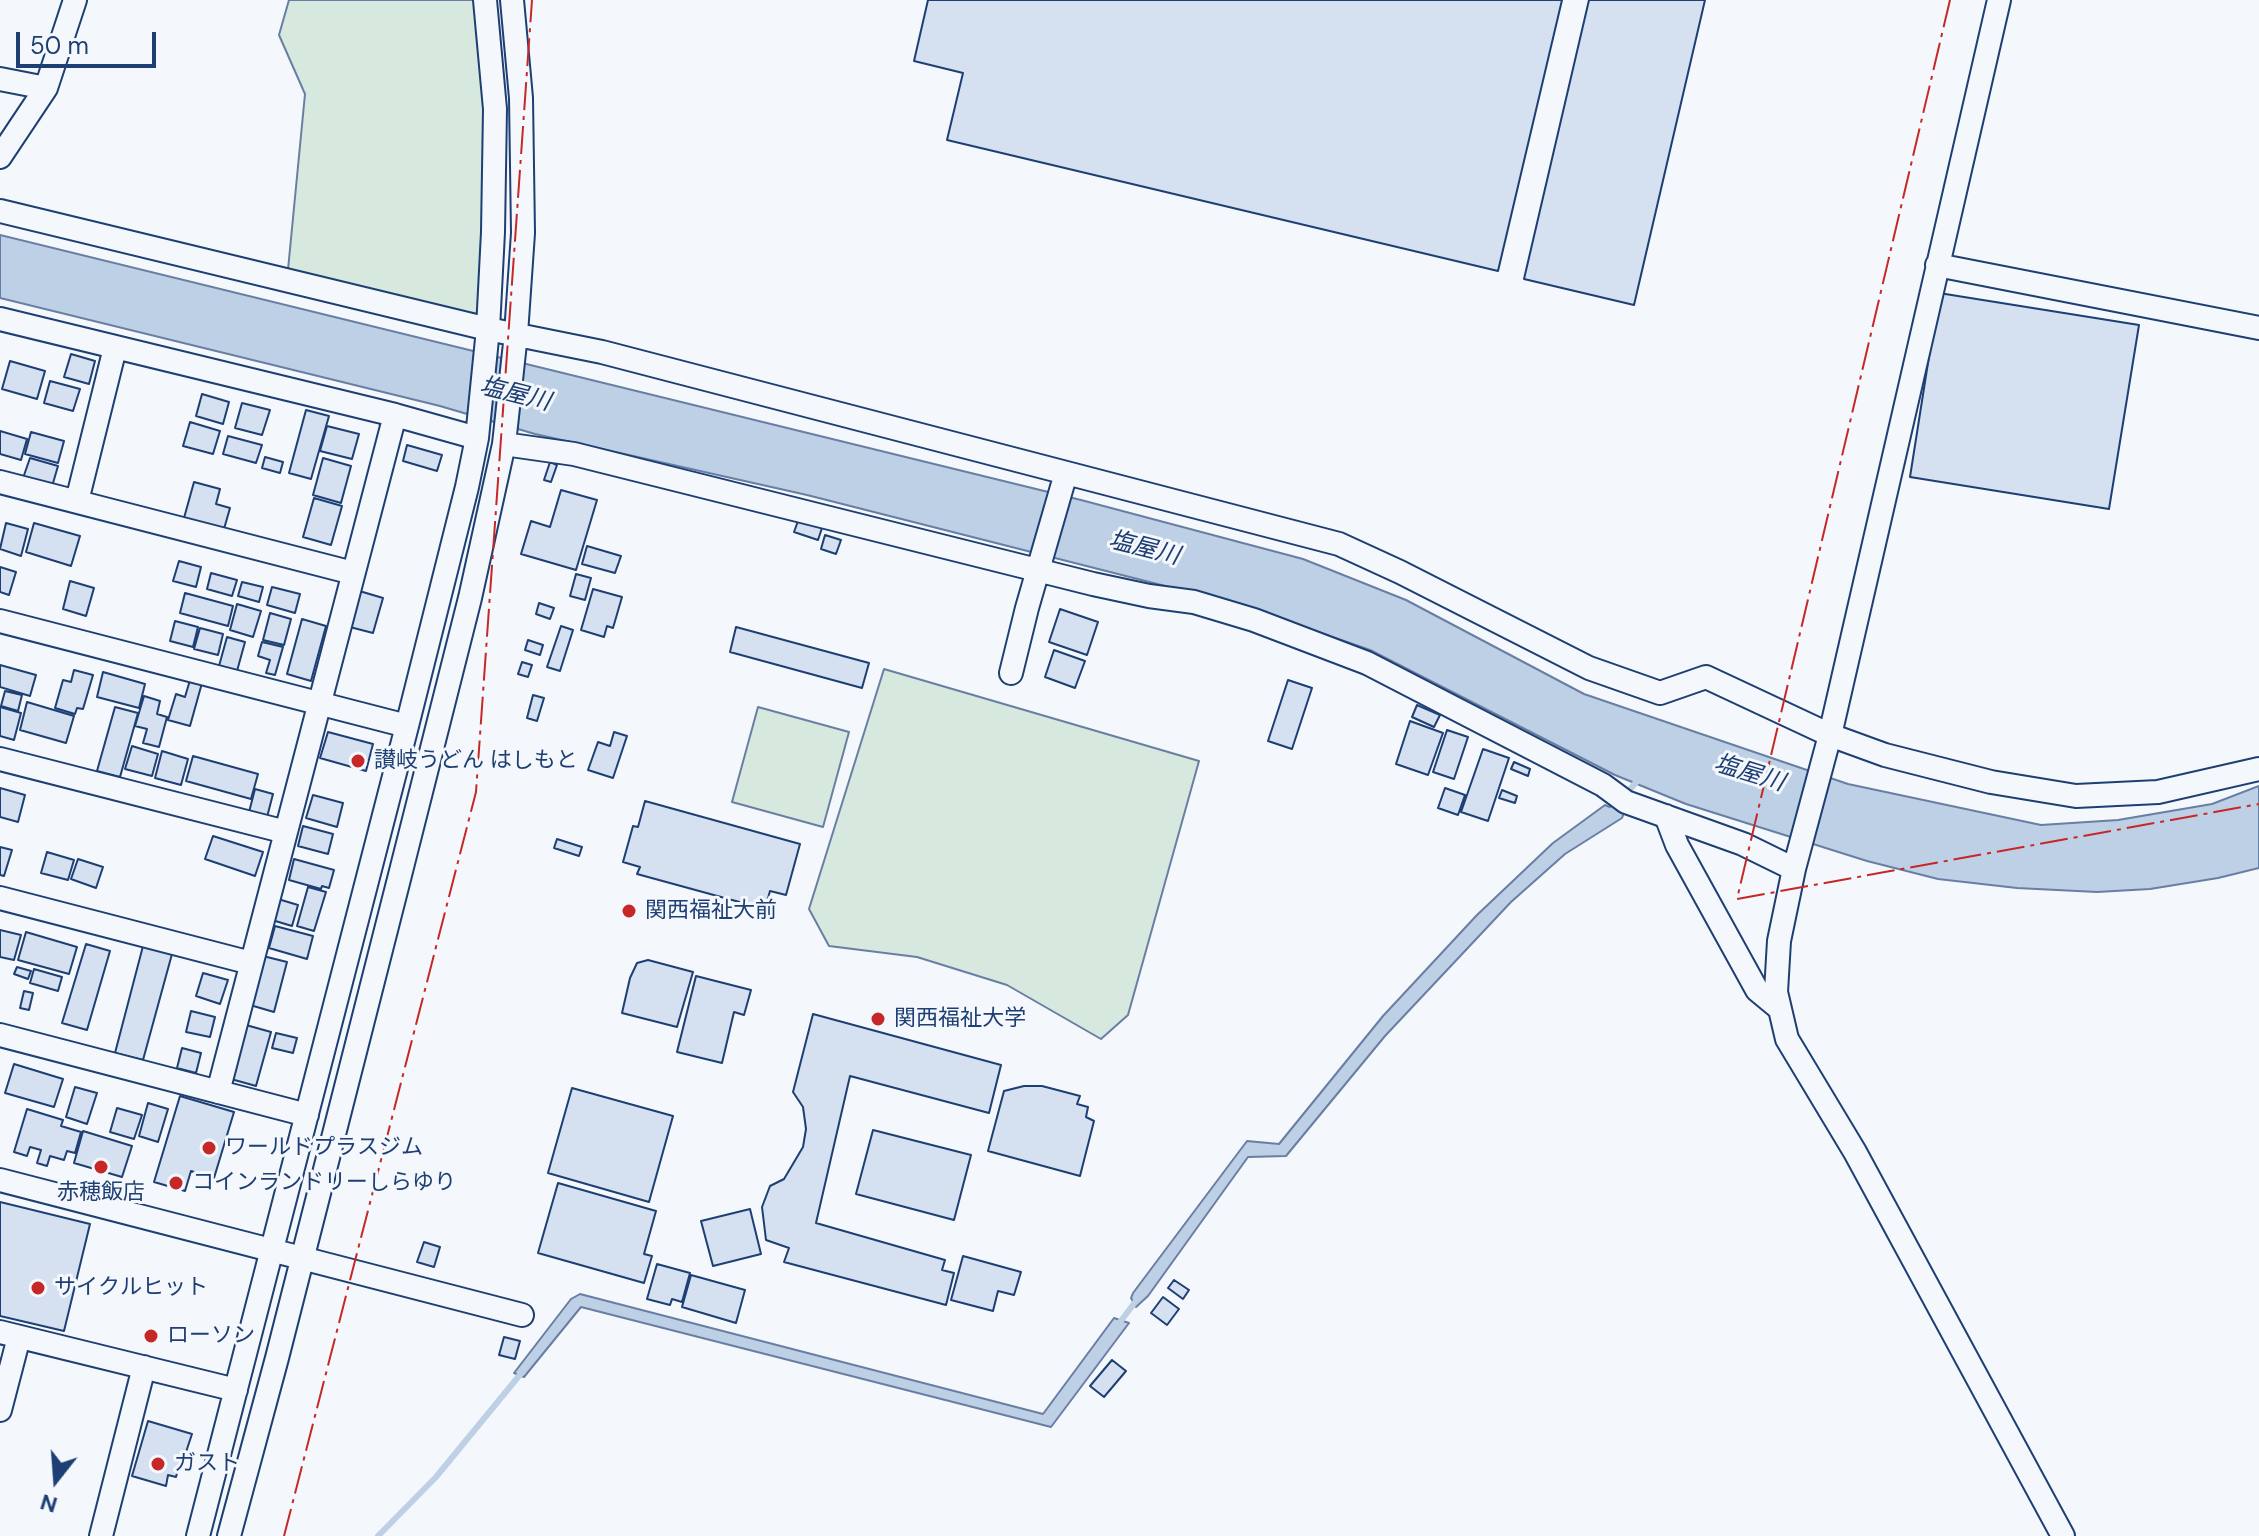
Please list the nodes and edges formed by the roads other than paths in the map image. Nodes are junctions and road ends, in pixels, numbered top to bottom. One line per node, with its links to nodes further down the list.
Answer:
1 (75, 0): 6 (street)
2 (485, 0): 12 (street)
3 (512, 0): 13 (street)
4 (1999, 0): 9 (street)
5 (0, 79): 6 (street)
6 (46, 88): 7 (street)
7 (0, 157)
8 (0, 211): 12 (street)
9 (1937, 265): 11 (street); 27 (street)
10 (0, 319): 14 (street)
11 (2259, 328)
12 (488, 329): 13 (street); 16 (street)
13 (516, 334): 17 (street); 18 (street)
14 (115, 348): 15 (street); 20 (street)
15 (395, 415): 16 (street); 22 (street)
16 (477, 438): 26 (street)
17 (504, 444): 21 (street); 41 (street)
18 (1066, 473): 21 (street); 27 (street)
19 (0, 482): 20 (street)
20 (77, 501): 22 (street)
21 (1040, 570): 24 (street); 30 (street)
22 (353, 573): 25 (street)
23 (0, 621): 25 (street)
24 (1011, 673)
25 (319, 705): 26 (street); 31 (street)
26 (407, 726): 38 (street)
27 (1830, 735): 29 (street); 32 (street)
28 (0, 759): 31 (street)
29 (2259, 769)
30 (1666, 816): 32 (street); 35 (street)
31 (286, 832): 34 (street)
32 (1796, 862): 35 (street)
33 (0, 898): 34 (street)
34 (251, 963): 37 (street)
35 (1780, 1009): 50 (street)
36 (0, 1035): 37 (street)
37 (218, 1092): 38 (street)
38 (307, 1115): 40 (street)
39 (0, 1180): 40 (street)
40 (273, 1251): 41 (street); 45 (street)
41 (302, 1258): 42 (street); 49 (street)
42 (522, 1315)
43 (10, 1335): 44 (street); 46 (street)
44 (144, 1367): 45 (street); 47 (street)
45 (236, 1390): 48 (street)
46 (0, 1410)
47 (101, 1536)
48 (198, 1536)
49 (229, 1536)
50 (2063, 1536)

